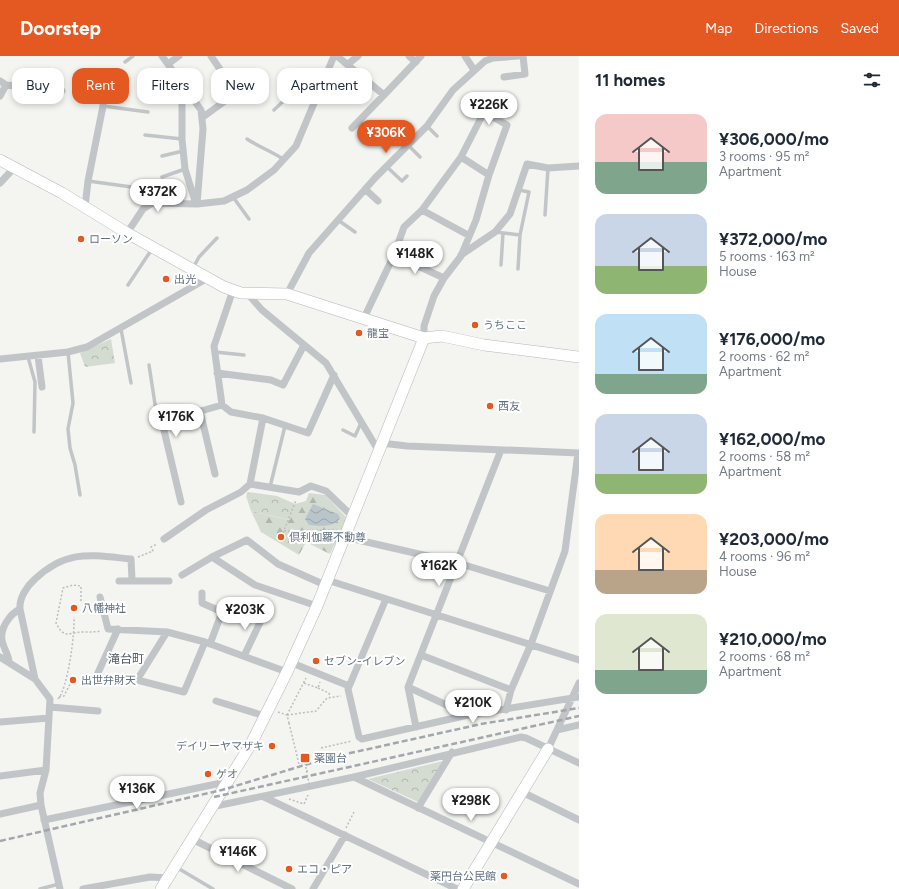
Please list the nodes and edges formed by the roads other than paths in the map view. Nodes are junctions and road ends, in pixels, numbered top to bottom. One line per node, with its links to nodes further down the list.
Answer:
1 (133, 56): 13 (lane)
2 (162, 56): 15 (street)
3 (179, 56): 15 (street)
4 (211, 56): 29 (street)
5 (334, 56): 17 (street)
6 (337, 56): 16 (street)
7 (358, 56): 16 (street)
8 (409, 56): 14 (street)
9 (421, 56): 14 (street)
10 (464, 56): 18 (street)
11 (518, 56): 18 (street)
12 (523, 56): 19 (street)
13 (125, 62)
14 (416, 62): 21 (street)
15 (168, 64): 29 (street)
16 (348, 64): 21 (street)
17 (329, 68)
18 (474, 70): 30 (street)
19 (504, 77)
20 (3, 83): 22 (street)
21 (384, 95): 31 (street)
22 (0, 96)
23 (182, 104): 34 (street)
24 (280, 104): 27 (lane)
25 (315, 104): 42 (street)
26 (103, 106): 28 (lane); 51 (street)
27 (274, 110)
28 (148, 112)
29 (203, 117): 58 (street)
30 (427, 126): 33 (lane); 36 (street)
31 (352, 128)
32 (145, 135): 34 (lane)
33 (437, 136)
34 (182, 139): 37 (street)
35 (247, 140): 42 (lane)
36 (408, 145): 39 (lane); 43 (street)
37 (183, 151): 38 (lane); 47 (street)
38 (162, 156)
39 (420, 157)
40 (461, 157): 48 (street); 48 (street); 60 (street)
41 (0, 160): 45 (street)
42 (284, 160): 56 (street)
43 (386, 166): 50 (lane); 54 (street)
44 (579, 166): 46 (street)
45 (14, 168): 52 (street); 59 (street)
46 (548, 168): 55 (street); 61 (lane)
47 (185, 169): 49 (lane); 58 (street)
48 (489, 175): 68 (street)
49 (162, 176)
50 (407, 176)
51 (88, 181): 53 (lane); 59 (street)
52 (0, 183)
53 (139, 188)
54 (365, 189): 57 (street); 63 (street)
55 (519, 190): 65 (street); 69 (lane)
56 (233, 197): 58 (street); 62 (lane)
57 (378, 201)
58 (196, 204): 66 (street)
59 (85, 207): 66 (street)
60 (422, 210): 68 (street); 72 (street)
61 (545, 215)
62 (249, 219)
63 (338, 220): 64 (lane); 82 (street)
64 (355, 232)
65 (495, 232): 67 (lane); 73 (street)
66 (127, 233): 71 (street)
67 (503, 233): 69 (lane); 74 (lane)
68 (468, 235): 73 (street)
69 (520, 235): 75 (lane)
70 (217, 238): 76 (lane)
71 (153, 248): 76 (street); 79 (lane)
72 (394, 255): 77 (street); 83 (street)
73 (461, 256): 77 (street)
74 (501, 265)
75 (518, 269)
76 (191, 270): 78 (street)
77 (444, 278): 85 (street)
78 (206, 279): 80 (street); 84 (street)
79 (128, 285)
80 (233, 290): 81 (street); 88 (street)
81 (248, 293): 82 (street); 86 (street)
82 (287, 294): 83 (street)
83 (363, 320): 85 (street)
84 (121, 329): 87 (street); 97 (lane)
85 (424, 338): 92 (street); 107 (street)
86 (304, 345): 95 (street); 96 (street)
87 (68, 352): 90 (street); 113 (lane)
88 (214, 352): 89 (lane); 95 (street)
89 (244, 355)
90 (38, 356): 91 (street); 98 (street)
91 (28, 357): 93 (street); 106 (lane)
92 (579, 357)
93 (0, 359)
94 (149, 365): 102 (lane)
95 (217, 373): 99 (street)
96 (334, 375): 103 (street); 104 (street)
97 (131, 383)
98 (42, 387)
99 (222, 405): 100 (street); 101 (street)
100 (200, 411): 102 (street); 110 (street)
101 (263, 418): 104 (street); 111 (street)
102 (162, 422): 114 (street)
103 (362, 422): 105 (lane); 107 (street)
104 (285, 425): 112 (lane)
105 (343, 430)
106 (34, 432)
107 (380, 447): 108 (street); 115 (street)
108 (501, 450): 109 (street); 119 (street)
109 (578, 453): 125 (street)
110 (215, 474)
111 (250, 484): 112 (street); 117 (street)
112 (270, 487): 115 (street)
113 (80, 495)
114 (182, 502)
115 (353, 517): 116 (street)
116 (344, 533): 119 (street); 124 (street)
117 (164, 539)
118 (212, 557): 120 (street); 124 (street); 129 (street)
119 (458, 563): 125 (street); 132 (street)
120 (182, 575)
121 (132, 580): 122 (street); 123 (street); 130 (street)
122 (119, 581)
123 (169, 581)
124 (326, 583): 128 (street); 129 (street)
125 (550, 591): 136 (street)
126 (202, 593): 135 (street)
127 (100, 597): 133 (street)
128 (386, 599): 132 (street); 146 (street)
129 (317, 606): 142 (street)
130 (20, 609): 141 (street); 144 (street)
131 (264, 614): 138 (street)
132 (438, 616): 136 (street); 137 (street)
133 (118, 629): 134 (street); 143 (street)
134 (166, 632): 135 (street); 135 (street)
135 (208, 643): 138 (street)
136 (530, 644): 140 (street); 148 (street)
137 (421, 655): 147 (street); 148 (street)
138 (244, 656): 142 (street)
139 (0, 657): 141 (street)
140 (579, 660)
141 (9, 661): 144 (street)
142 (290, 668): 146 (street); 155 (street)
143 (97, 675)
144 (35, 679): 151 (street)
145 (579, 683): 149 (street)
146 (349, 686): 159 (street)
147 (408, 688): 154 (street); 159 (street)
148 (510, 690): 152 (street)
149 (575, 698): 152 (street); 160 (street)
150 (216, 701): 155 (street)
151 (50, 706): 153 (street); 156 (street)
152 (506, 710): 154 (street)
153 (98, 711)
154 (468, 715): 159 (street)
155 (266, 716): 167 (street)
156 (49, 718): 157 (street); 164 (street)
157 (0, 722)
158 (579, 725): 160 (street)
159 (416, 727)
160 (557, 730): 161 (street)
161 (548, 749): 162 (street); 163 (street); 168 (street)
162 (452, 752): 166 (street); 172 (street)
163 (579, 763)
164 (46, 770): 165 (street); 170 (street)
165 (0, 776)
166 (354, 777): 169 (street); 172 (street)
167 (226, 782): 171 (street); 174 (street)
168 (522, 792): 175 (street); 178 (street)
169 (264, 797): 171 (street); 176 (street)
170 (41, 805): 173 (street); 174 (street)
171 (210, 808): 177 (street)
172 (418, 808): 178 (street)
173 (0, 814)
174 (44, 820): 182 (street)
175 (579, 820)
176 (344, 835): 188 (street); 189 (street)
177 (192, 839): 179 (street); 187 (street)
178 (491, 842): 181 (street); 190 (street)
179 (175, 867): 180 (street); 186 (lane)
180 (168, 878): 184 (street); 185 (street)
181 (579, 884)
182 (59, 887): 183 (lane)
183 (40, 889)
184 (83, 889)
185 (161, 889)
186 (213, 889)
187 (292, 889)
188 (312, 889)
189 (457, 889)
190 (463, 889)

